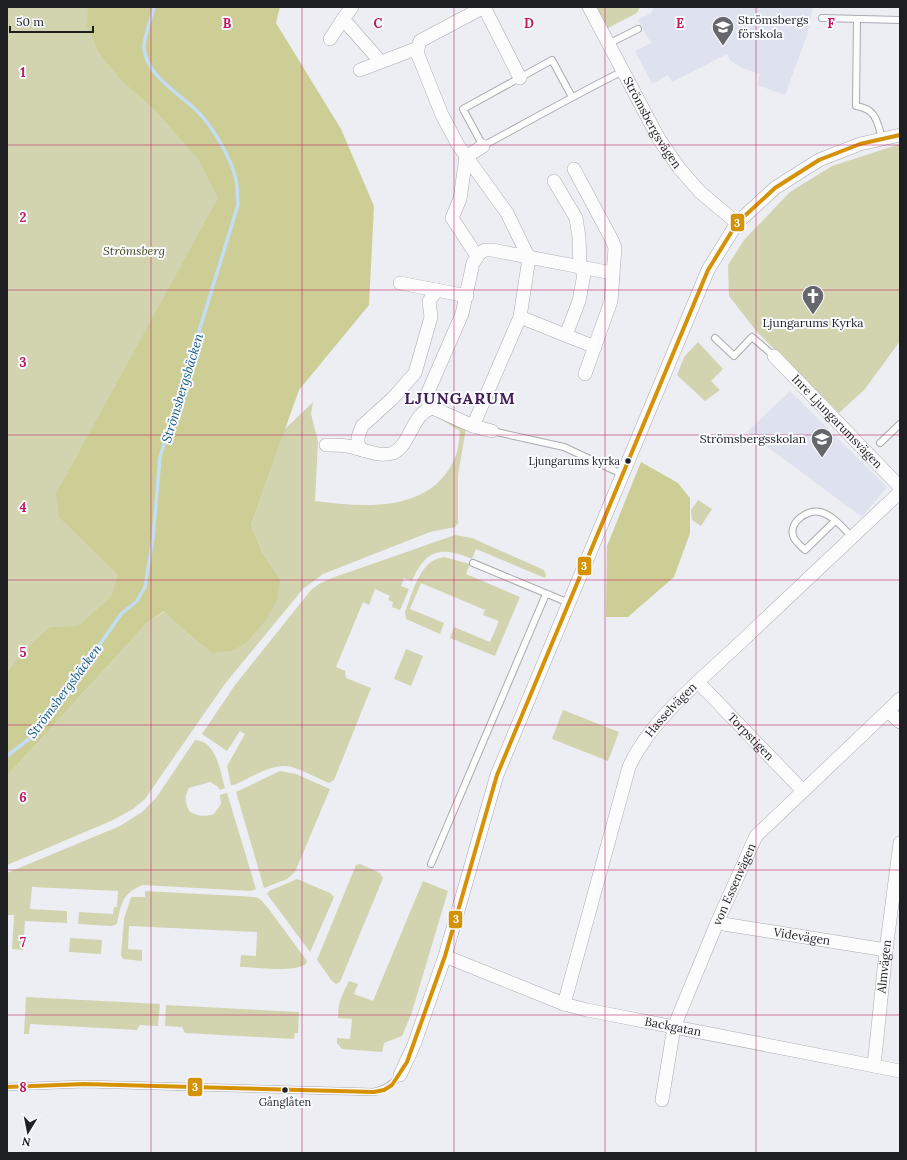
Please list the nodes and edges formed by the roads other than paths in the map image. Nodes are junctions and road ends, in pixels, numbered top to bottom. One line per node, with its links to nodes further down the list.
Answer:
1 (352, 7): 5 (street)
2 (484, 7): 11 (street); 15 (street)
3 (589, 7): 10 (street, Strömsbergsvägen)
4 (822, 18): 6 (lane)
5 (343, 19): 9 (street); 12 (street)
6 (858, 19): 7 (lane); 18 (lane)
7 (900, 20)
8 (638, 29): 10 (lane)
9 (330, 39)
10 (608, 44): 14 (street, Strömsbergsvägen)
11 (418, 48): 12 (street); 20 (street)
12 (380, 61): 13 (street)
13 (360, 70)
14 (622, 70): 16 (lane); 23 (street, Strömsbergsvägen)
15 (520, 78): 16 (lane); 19 (lane)
16 (572, 98): 19 (lane)
17 (900, 135): 18 (street)
18 (882, 138): 23 (street)
19 (483, 146): 20 (street)
20 (466, 157): 24 (street); 25 (street)
21 (574, 169): 27 (street)
22 (554, 181): 26 (street)
23 (737, 223): 46 (street)
24 (478, 256): 25 (street); 30 (street)
25 (529, 258): 26 (street); 31 (street)
26 (580, 267): 27 (street); 32 (street)
27 (612, 273): 34 (street)
28 (400, 283): 29 (street)
29 (437, 290): 30 (street); 37 (street)
30 (467, 296): 38 (street)
31 (520, 317): 32 (street); 41 (street)
32 (566, 335): 34 (street)
33 (715, 338): 35 (lane)
34 (595, 347): 36 (street)
35 (774, 356): 47 (street, Inre Ljungarumsvägen)
36 (585, 374)
37 (411, 379): 38 (street); 45 (street)
38 (428, 392): 39 (street)
39 (429, 409): 41 (street); 45 (street)
40 (900, 424): 43 (lane)
41 (473, 426): 42 (street)
42 (492, 431): 46 (lane)
43 (880, 443)
44 (326, 445): 45 (street)
45 (362, 450)
46 (622, 474): 53 (street)
47 (900, 487)
48 (900, 492): 50 (street, Hasselvägen)
49 (835, 521): 49 (lane); 50 (lane)
50 (852, 537): 54 (street, Hasselvägen)
51 (473, 563): 52 (lane)
52 (546, 594): 53 (lane); 60 (lane)
53 (569, 603): 68 (street)
54 (698, 682): 58 (street, Torpstigen); 64 (street, Hasselvägen)
55 (900, 699): 56 (street, von Essenvägen)
56 (888, 711): 57 (street); 58 (street, von Essenvägen)
57 (900, 722)
58 (802, 791): 61 (street, von Essenvägen)
59 (900, 843): 62 (street, Almvägen)
60 (431, 864)
61 (717, 923): 62 (street, Videvägen); 65 (street, von Essenvägen)
62 (886, 950): 66 (street, Almvägen)
63 (452, 959): 64 (street, Backgatan)
64 (564, 1004): 65 (street, Backgatan)
65 (674, 1027): 66 (street, Backgatan); 70 (street, von Essenvägen)
66 (874, 1066): 67 (street, Backgatan)
67 (900, 1071)
68 (400, 1075): 69 (lane)
69 (7, 1087)
70 (662, 1100)

